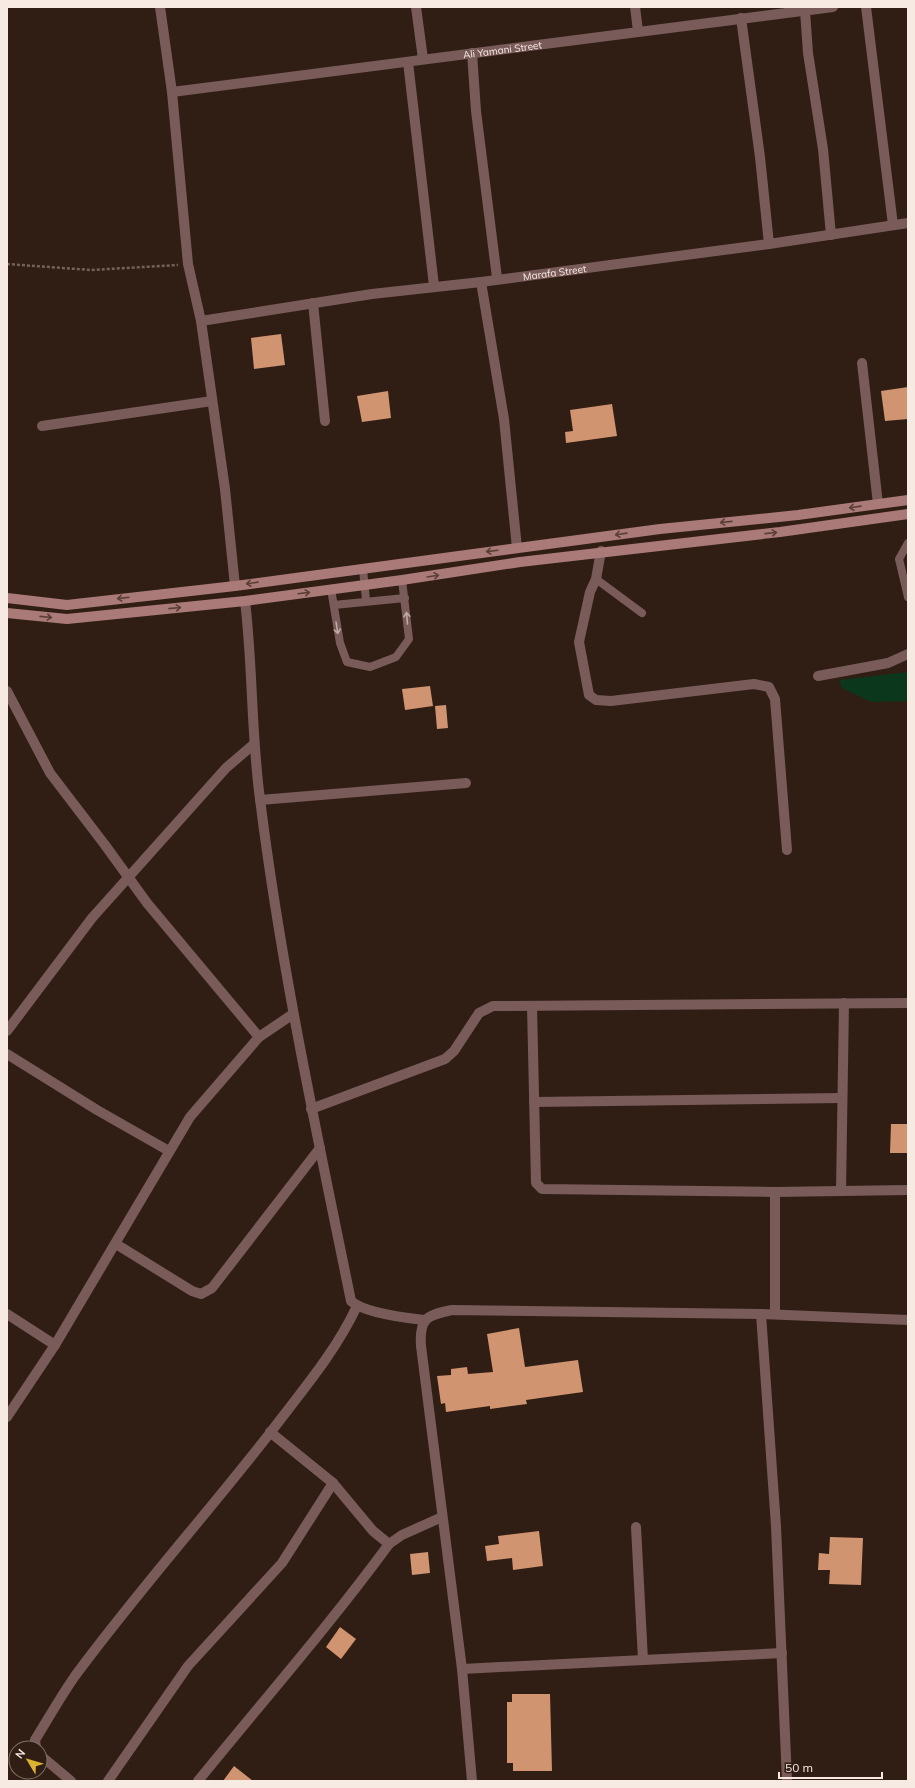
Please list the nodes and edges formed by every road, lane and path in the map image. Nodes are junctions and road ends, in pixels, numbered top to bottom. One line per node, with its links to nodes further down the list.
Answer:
1 (160, 7): 12 (street)
2 (416, 7): 10 (street)
3 (635, 7): 8 (street)
4 (834, 7): 6 (street, Ali Yamani Street)
5 (866, 7): 14 (street)
6 (805, 10): 7 (street, Ali Yamani Street); 15 (street)
7 (741, 18): 8 (street, Ali Yamani Street); 16 (street)
8 (638, 31): 9 (street, Ali Yamani Street)
9 (472, 53): 10 (street, Ali Yamani Street); 19 (street)
10 (423, 59): 11 (street, Ali Yamani Street)
11 (408, 62): 12 (street, Ali Yamani Street); 21 (street)
12 (172, 92): 18 (street)
13 (908, 223): 14 (street, Marafa Street)
14 (894, 225): 15 (street, Marafa Street)
15 (831, 235): 16 (street, Marafa Street)
16 (769, 244): 19 (street, Marafa Street)
17 (7, 264): 18 (path)
18 (188, 264): 23 (street)
19 (497, 278): 20 (street, Marafa Street)
20 (481, 282): 21 (street, Marafa Street); 34 (street)
21 (434, 286): 22 (street, Marafa Street)
22 (313, 303): 23 (street, Marafa Street); 26 (street)
23 (201, 321): 25 (street)
24 (862, 363): 29 (street)
25 (212, 401): 27 (street); 40 (street)
26 (325, 421)
27 (42, 426)
28 (908, 500): 29 (main road)
29 (878, 504): 31 (main road, one-way to 31)
30 (908, 514): 33 (main road, one-way to 30)
31 (660, 529): 33 (main road); 34 (main road, one-way to 34)
32 (908, 543): 42 (lane)
33 (663, 544): 35 (main road)
34 (517, 548): 36 (main road, one-way to 36)
35 (601, 551): 37 (street); 38 (main road, one-way to 35)
36 (363, 569): 39 (lane); 40 (main road, one-way to 40)
37 (596, 579): 49 (lane); 56 (street)
38 (402, 580): 39 (main road); 44 (lane)
39 (364, 585): 41 (main road); 45 (lane)
40 (235, 586): 43 (main road, one-way to 43)
41 (331, 589): 46 (main road, one-way to 41); 47 (lane)
42 (908, 597)
43 (7, 598)
44 (405, 598): 45 (lane); 47 (lane, one-way to 44)
45 (366, 600): 47 (lane)
46 (245, 601): 48 (main road, one-way to 46); 53 (street)
47 (334, 605)
48 (7, 612)
49 (642, 613)
50 (908, 654): 51 (street)
51 (818, 676)
52 (7, 691): 57 (street)
53 (254, 744): 55 (street); 57 (street)
54 (466, 784): 55 (street)
55 (260, 800): 61 (street)
56 (787, 850)
57 (128, 878): 62 (street); 63 (street)
58 (844, 1003): 59 (street); 60 (street); 65 (street)
59 (908, 1003)
60 (532, 1006): 66 (street); 67 (street)
61 (293, 1014): 63 (street); 67 (street)
62 (7, 1031)
63 (259, 1037): 69 (street)
64 (7, 1054): 69 (street)
65 (842, 1098): 66 (street); 71 (street)
66 (534, 1102): 72 (street)
67 (311, 1109): 68 (street)
68 (320, 1148): 73 (street); 74 (street)
69 (169, 1151): 73 (street)
70 (908, 1190): 71 (street)
71 (841, 1191): 72 (street)
72 (775, 1192): 77 (street)
73 (116, 1244): 80 (street)
74 (357, 1306): 78 (street); 82 (street)
75 (7, 1314): 80 (street)
76 (761, 1314): 77 (street); 78 (street); 87 (street)
77 (775, 1314): 79 (street)
78 (424, 1320): 84 (street)
79 (908, 1320)
80 (55, 1345): 81 (street)
81 (7, 1417)
82 (270, 1432): 83 (street); 90 (street)
83 (333, 1482): 86 (street); 93 (street)
84 (442, 1517): 86 (street); 89 (street)
85 (636, 1527): 88 (street)
86 (389, 1544): 94 (street)
87 (782, 1653): 88 (street); 96 (street)
88 (643, 1660): 89 (street)
89 (462, 1670): 95 (street)
90 (35, 1740)
91 (48, 1762): 92 (street)
92 (71, 1781)
93 (108, 1781)
94 (198, 1781)
95 (472, 1781)
96 (788, 1781)

